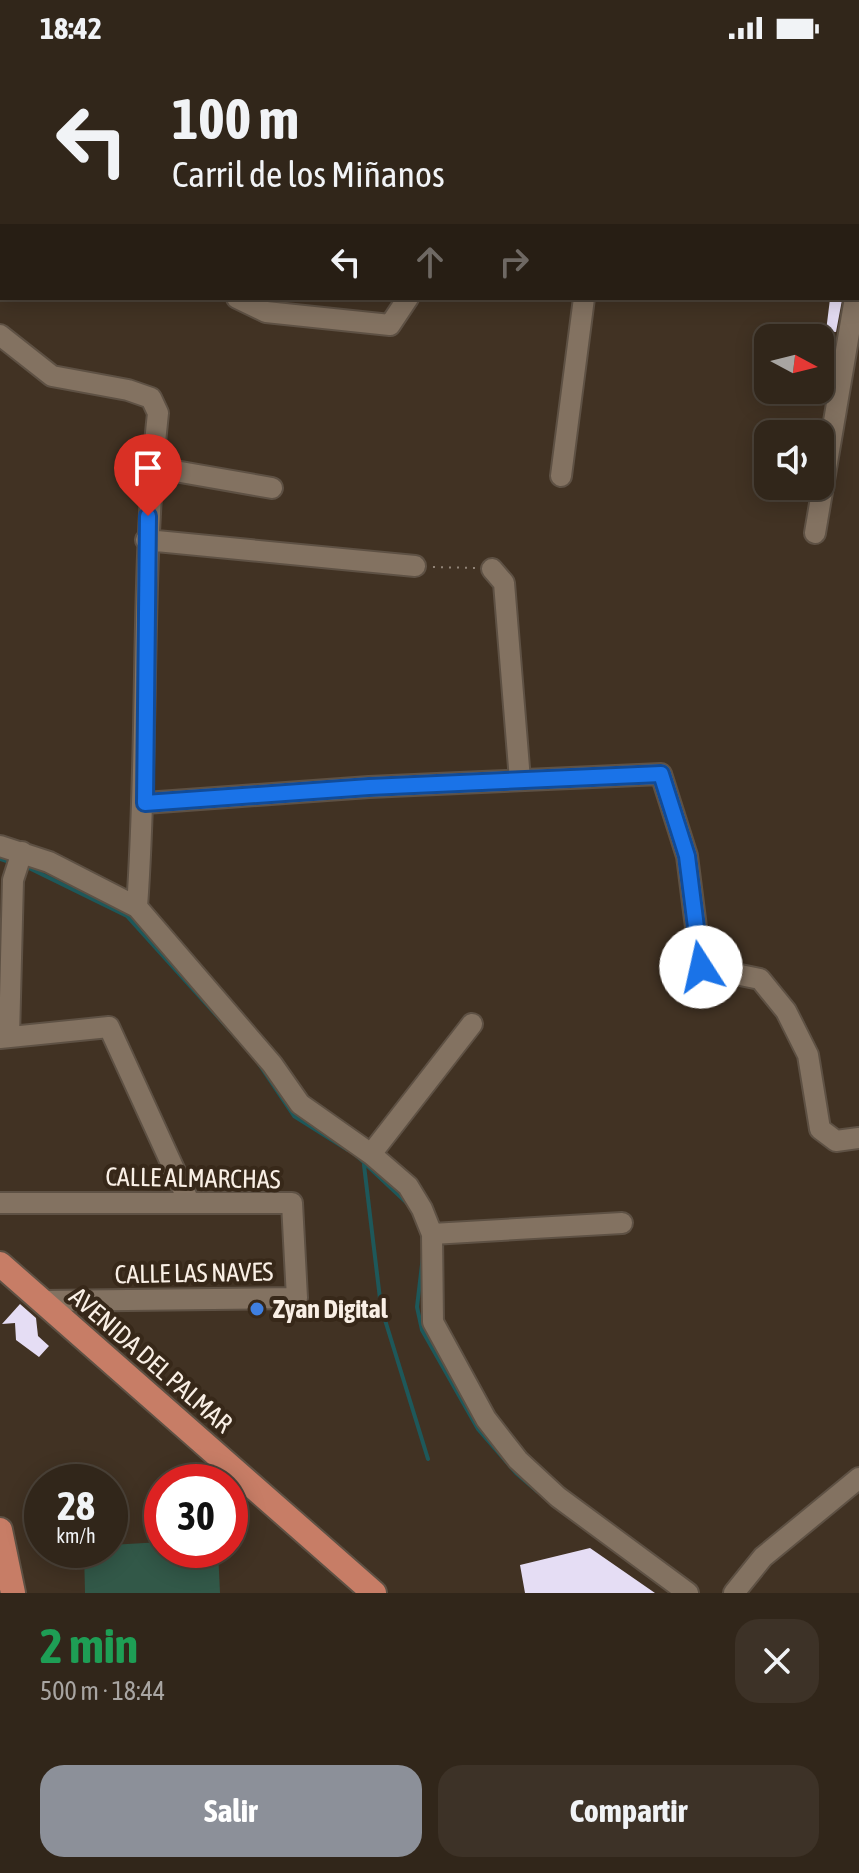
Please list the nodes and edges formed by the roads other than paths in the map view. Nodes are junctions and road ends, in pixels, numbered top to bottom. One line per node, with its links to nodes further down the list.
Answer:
1 (241, 300): 2 (street)
2 (407, 300)
3 (584, 300): 7 (street)
4 (855, 300): 9 (street)
5 (0, 335): 6 (street)
6 (152, 467): 8 (street); 10 (street)
7 (561, 476)
8 (272, 488)
9 (815, 533)
10 (146, 540): 11 (street); 14 (street)
11 (415, 566)
12 (492, 569): 13 (street)
13 (520, 780): 14 (street); 20 (street)
14 (145, 803): 17 (street)
15 (0, 846): 16 (street)
16 (22, 852): 17 (street); 19 (street)
17 (137, 907): 21 (street)
18 (472, 1024): 21 (street)
19 (5, 1038): 22 (street)
20 (859, 1138)
21 (371, 1154): 25 (street)
22 (189, 1202): 23 (street, CALLE ALMARCHAS); 28 (street, CALLE ALMARCHAS)
23 (0, 1203)
24 (622, 1223): 25 (street)
25 (432, 1234): 34 (street)
26 (0, 1264): 27 (main road, AVENIDA DEL PALMAR)
27 (11, 1284): 29 (main road, AVENIDA DEL PALMAR)
28 (297, 1298): 29 (street, CALLE LAS NAVES)
29 (43, 1301): 33 (main road, AVENIDA DEL PALMAR)
30 (859, 1478): 35 (street)
31 (0, 1530): 32 (main road)
32 (13, 1593)
33 (374, 1593)
34 (688, 1593)
35 (734, 1593)

